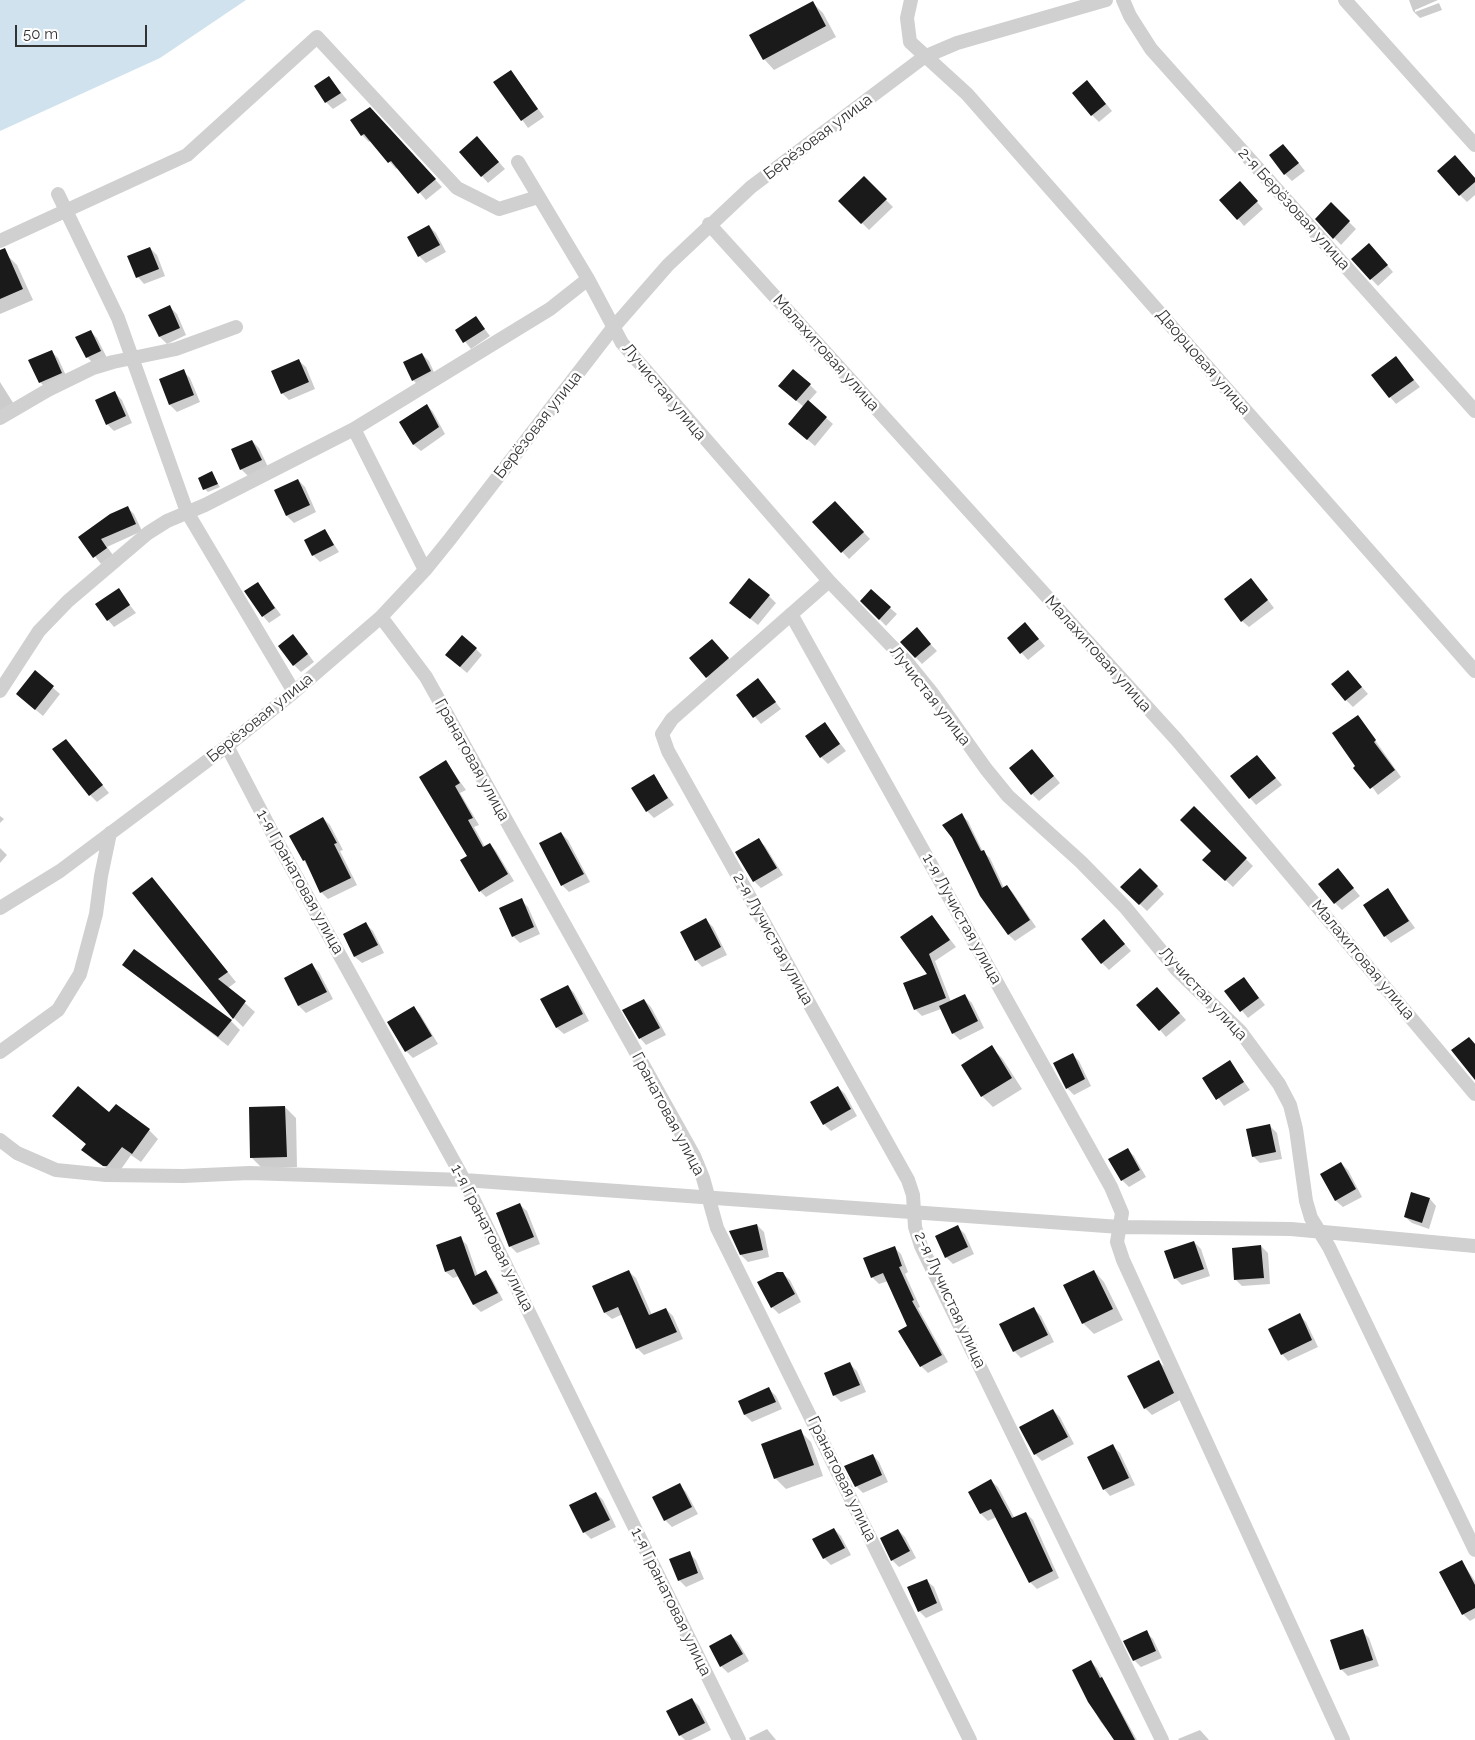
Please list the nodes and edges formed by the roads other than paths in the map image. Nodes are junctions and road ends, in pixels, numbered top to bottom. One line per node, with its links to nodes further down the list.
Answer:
1 (911, 0): 6 (street, Дворцовая улица)
2 (1106, 0): 5 (street, Берёзовая улица)
3 (1123, 0): 18 (street, 2-я Берёзовая улица)
4 (1345, 0): 7 (street)
5 (1091, 2): 6 (street, Берёзовая улица)
6 (924, 58): 12 (street, Берёзовая улица); 26 (street, Дворцовая улица)
7 (1475, 145)
8 (518, 162): 10 (street, Лучистая улица)
9 (58, 194): 11 (street)
10 (538, 197): 11 (street); 14 (street, Лучистая улица)
11 (65, 211): 13 (street); 17 (street)
12 (709, 224): 16 (street, Берёзовая улица); 33 (street, Малахитовая улица)
13 (0, 241)
14 (588, 279): 16 (street, Лучистая улица); 20 (street)
15 (236, 327): 17 (street)
16 (612, 329): 22 (street, Берёзовая улица); 23 (street, Лучистая улица)
17 (134, 358): 19 (street); 21 (street)
18 (1475, 411)
19 (0, 418)
20 (354, 429): 21 (street); 22 (street)
21 (187, 512): 27 (street); 28 (street)
22 (425, 570): 25 (street, Берёзовая улица)
23 (829, 581): 24 (street); 39 (street, Лучистая улица)
24 (791, 614): 37 (street, 2-я Лучистая улица); 38 (street, 1-я Лучистая улица)
25 (381, 617): 28 (street, Берёзовая улица); 36 (street, Гранатовая улица)
26 (1475, 671)
27 (0, 691)
28 (294, 692): 29 (street, Берёзовая улица)
29 (227, 746): 30 (street, Берёзовая улица); 35 (street, 1-я Гранатовая улица)
30 (110, 833): 31 (street, Берёзовая улица); 32 (street)
31 (0, 908)
32 (0, 1052)
33 (1475, 1094)
34 (0, 1140): 35 (street)
35 (464, 1180): 36 (street); 42 (street, 1-я Гранатовая улица)
36 (707, 1196): 37 (street); 43 (street, Гранатовая улица)
37 (914, 1212): 38 (street); 44 (street, 2-я Лучистая улица)
38 (1120, 1227): 39 (street); 45 (street, 1-я Лучистая улица)
39 (1320, 1232): 40 (street); 41 (street, Лучистая улица)
40 (1475, 1246)
41 (1475, 1550)
42 (739, 1740)
43 (970, 1740)
44 (1162, 1740)
45 (1342, 1740)

